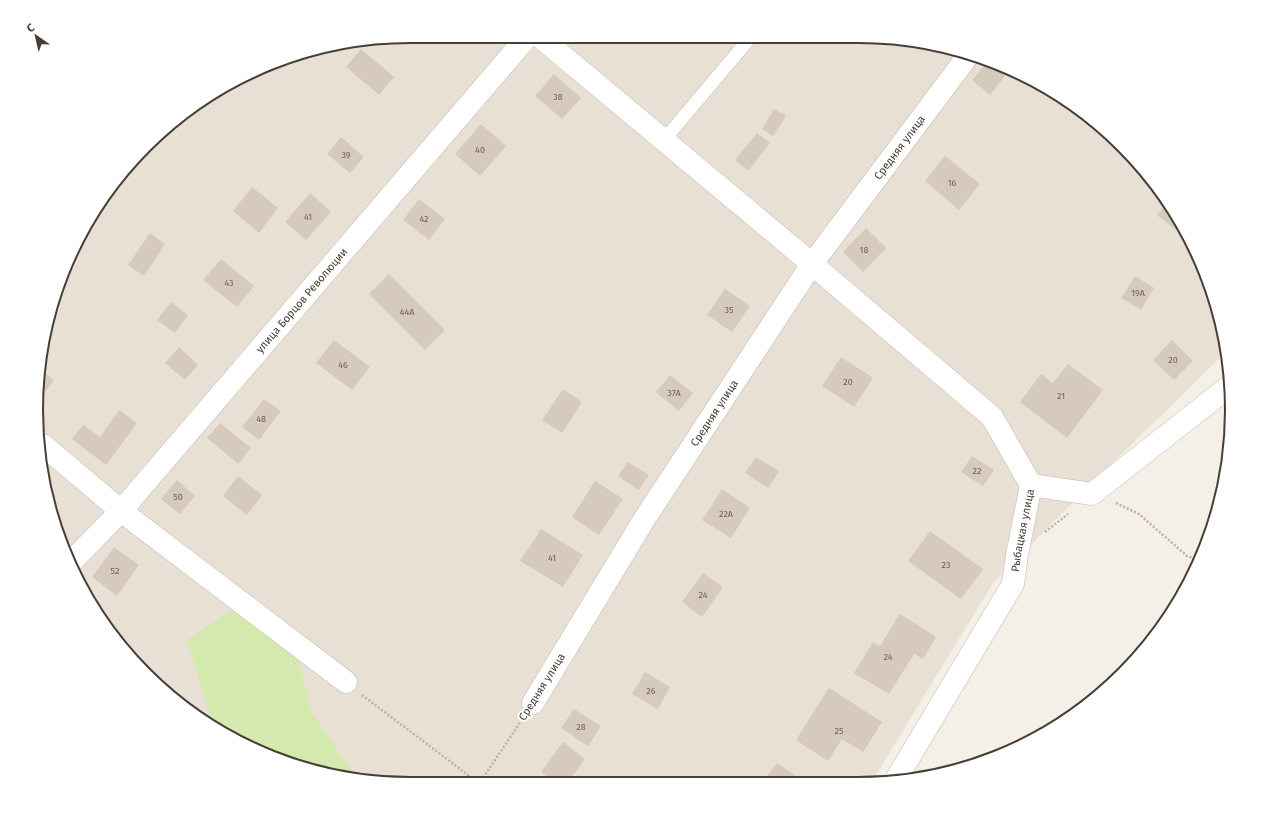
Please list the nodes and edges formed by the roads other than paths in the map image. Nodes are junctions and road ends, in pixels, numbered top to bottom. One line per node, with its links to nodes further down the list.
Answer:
1 (522, 43): 10 (street, улица Борцов Революции)
2 (547, 43): 5 (street)
3 (746, 43): 5 (lane)
4 (965, 59): 6 (street, Средняя улица)
5 (664, 140): 6 (street)
6 (812, 264): 9 (street); 13 (street, Средняя улица)
7 (1224, 390): 9 (street, Рыбацкая улица)
8 (45, 447): 10 (street)
9 (1031, 486): 14 (street, Рыбацкая улица)
10 (120, 511): 11 (street, улица Борцов Революции); 12 (street)
11 (75, 558)
12 (346, 682)
13 (533, 702)
14 (899, 775)

